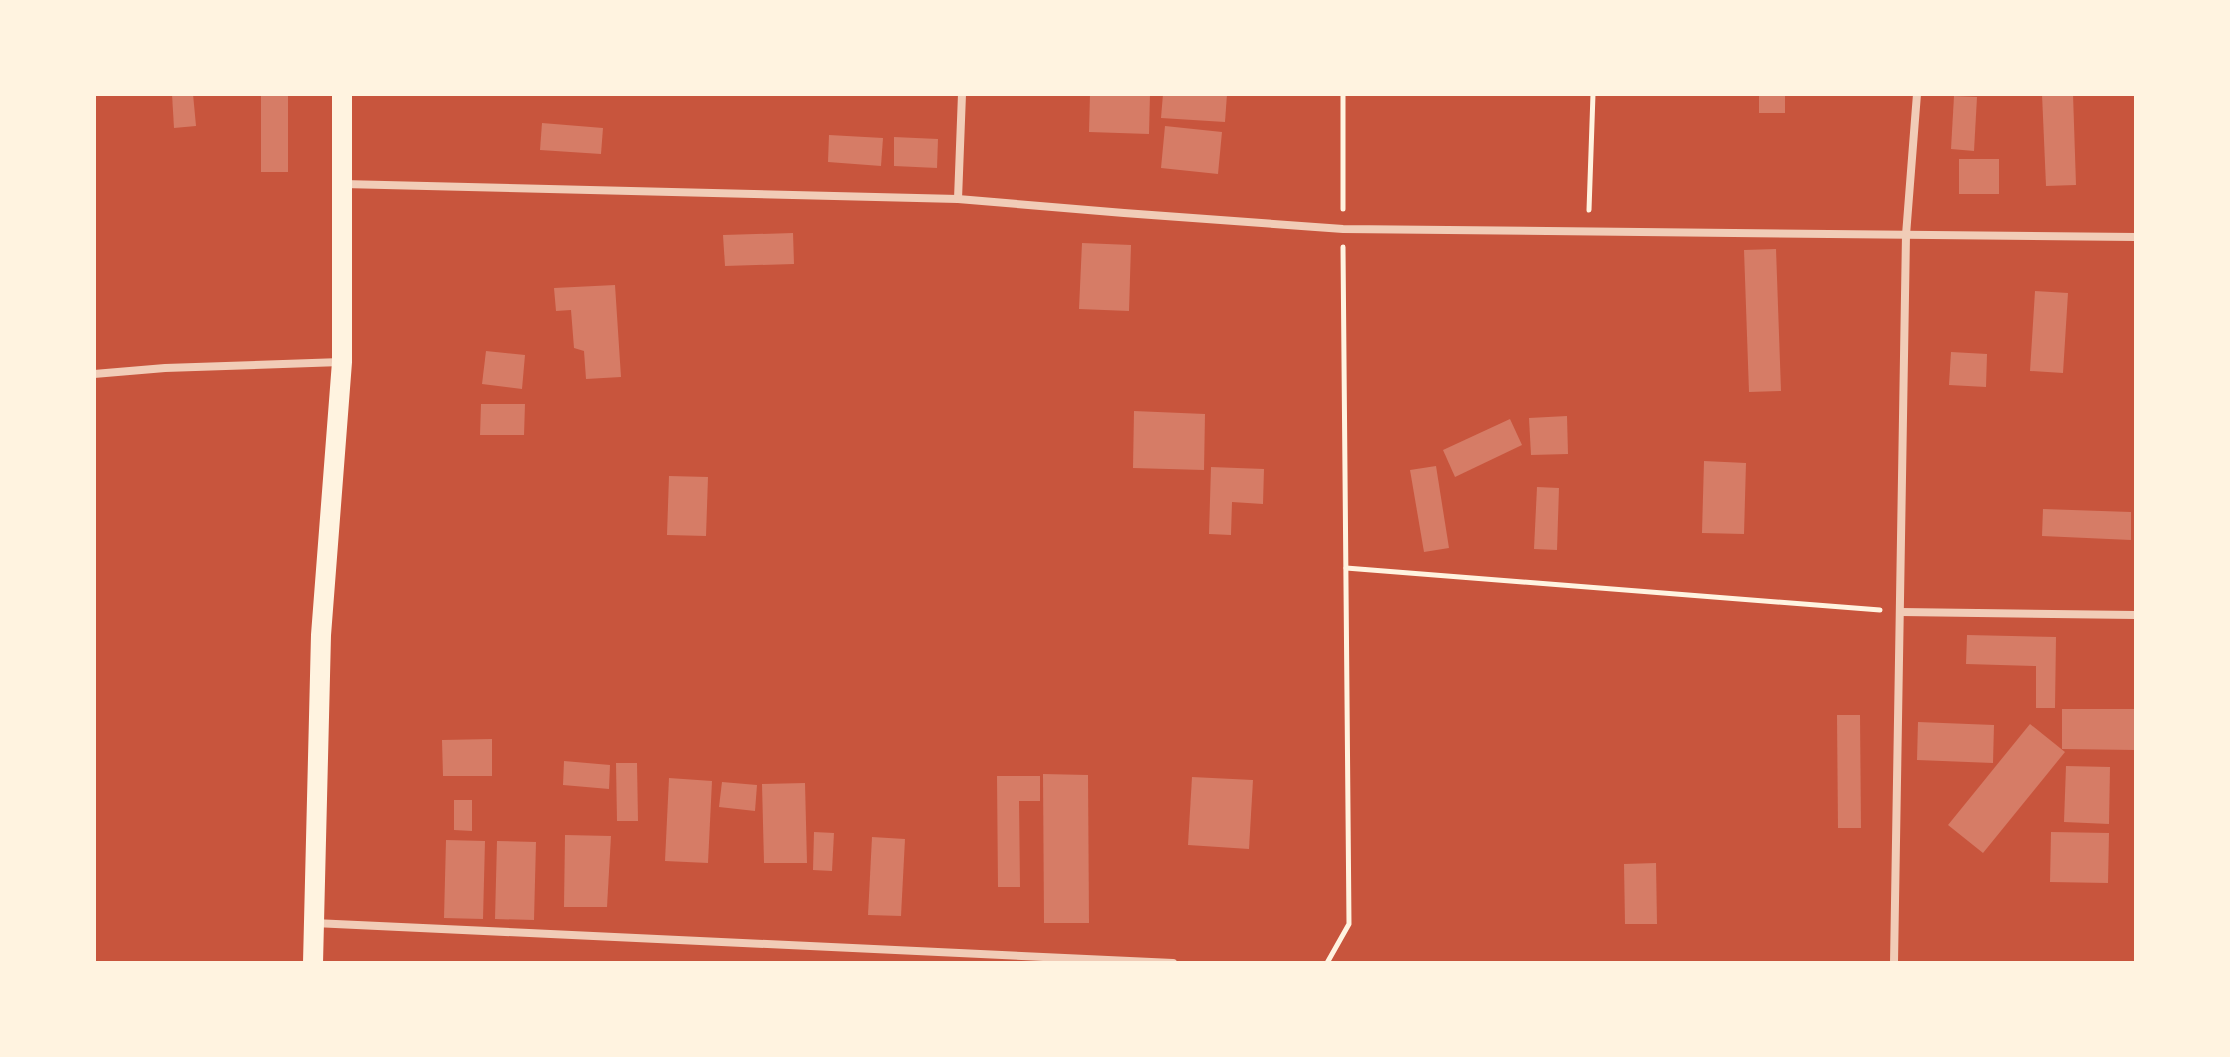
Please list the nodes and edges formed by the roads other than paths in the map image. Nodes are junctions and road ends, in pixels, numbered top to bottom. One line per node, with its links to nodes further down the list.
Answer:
1 (342, 94): 4 (main road)
2 (962, 94): 5 (street)
3 (1917, 94): 6 (street)
4 (343, 184): 5 (street); 8 (main road)
5 (958, 199): 6 (street)
6 (1906, 235): 7 (street); 10 (street)
7 (2136, 237)
8 (342, 362): 9 (street); 12 (main road)
9 (94, 374)
10 (1901, 612): 11 (street); 15 (street)
11 (2136, 615)
12 (314, 923): 13 (main road); 14 (street)
13 (313, 963)
14 (1173, 963)
15 (1894, 963)

